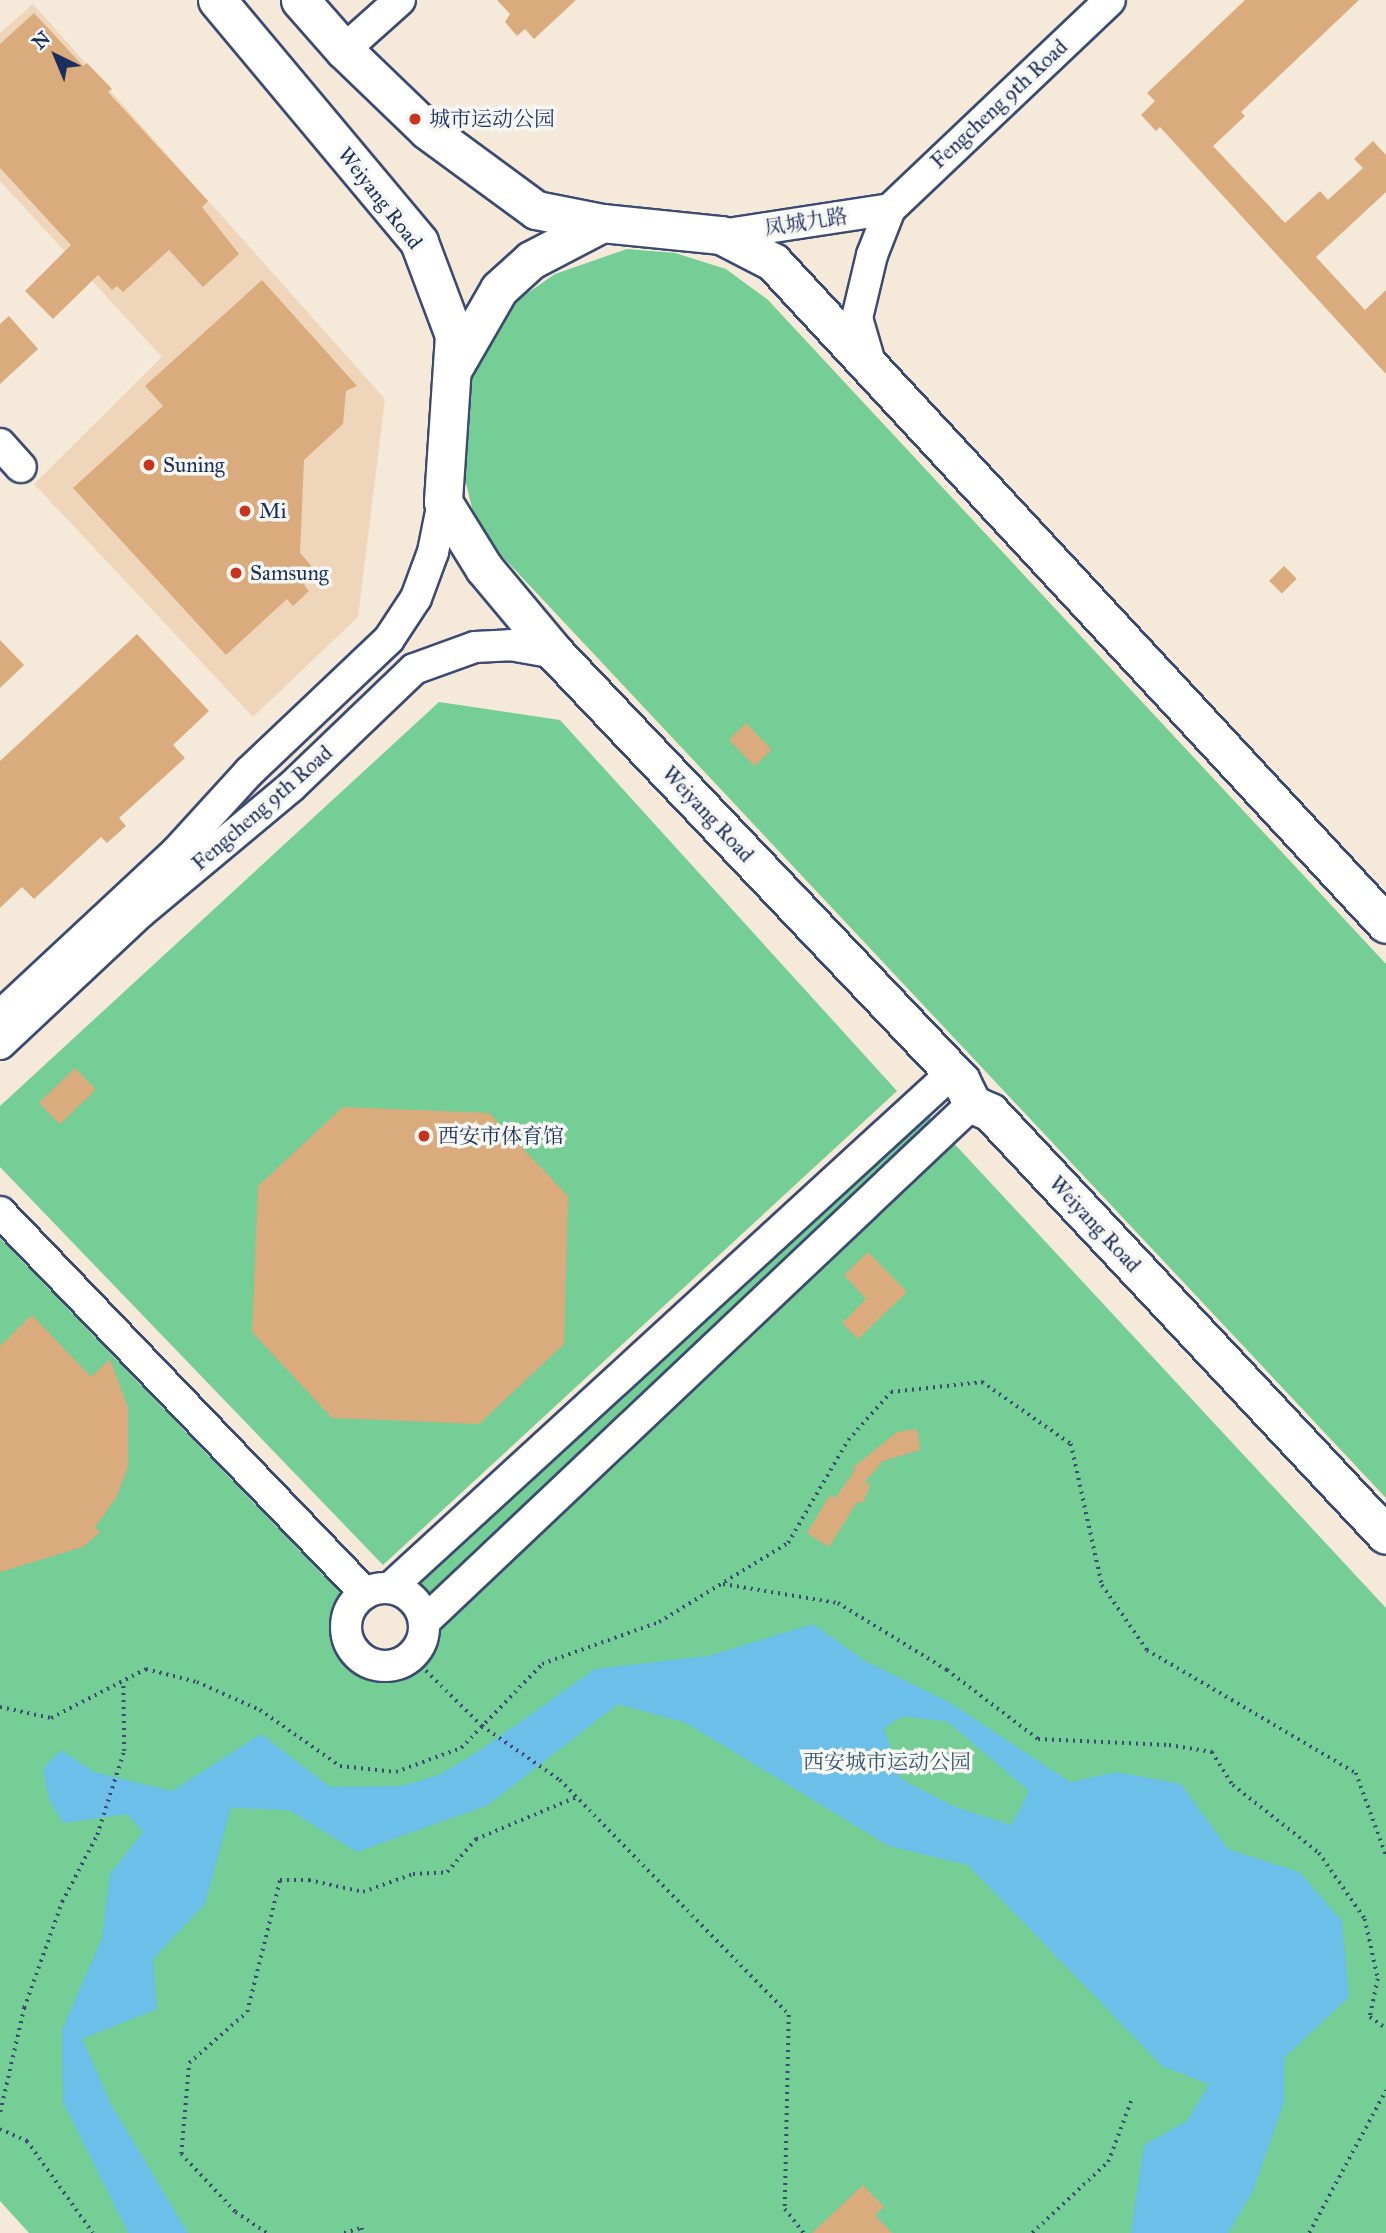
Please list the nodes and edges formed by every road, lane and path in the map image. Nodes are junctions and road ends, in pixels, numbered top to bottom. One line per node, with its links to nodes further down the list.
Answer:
1 (217, 0): 10 (main road, Weiyang Road)
2 (300, 0): 5 (main road)
3 (400, 0): 5 (street)
4 (1110, 0): 6 (street, Fengcheng 9th Road)
5 (344, 50): 7 (main road)
6 (890, 209): 8 (street, 凤城九路); 9 (street)
7 (601, 223): 8 (main road); 10 (main road)
8 (721, 235): 9 (main road)
9 (872, 370): 15 (main road)
10 (449, 377): 13 (main road, Weiyang Road)
11 (0, 444): 12 (street)
12 (22, 467)
13 (443, 502): 14 (main road, Weiyang Road); 16 (street, Fengcheng 9th Road)
14 (555, 653): 17 (street, Fengcheng 9th Road); 18 (main road, Weiyang Road)
15 (1386, 925)
16 (0, 1016)
17 (0, 1044)
18 (953, 1072): 19 (main road, Weiyang Road); 23 (street)
19 (972, 1104): 21 (main road, Weiyang Road); 24 (street)
20 (0, 1212): 23 (street)
21 (1386, 1535)
22 (721, 1584): 28 (path); 30 (path); 31 (path)
23 (377, 1590): 24 (street); 25 (street)
24 (424, 1622): 25 (street)
25 (411, 1656): 28 (path)
26 (123, 1681): 27 (path); 28 (path); 34 (path)
27 (0, 1707)
28 (482, 1726): 29 (path)
29 (577, 1797): 37 (path); 40 (path)
30 (1386, 1855)
31 (1386, 2028)
32 (1386, 2090): 42 (path)
33 (1131, 2101): 41 (path)
34 (0, 2112)
35 (0, 2129): 36 (path)
36 (93, 2233)
37 (266, 2233)
38 (344, 2233): 39 (path)
39 (363, 2233)
40 (804, 2233)
41 (1031, 2233)
42 (1309, 2233)

